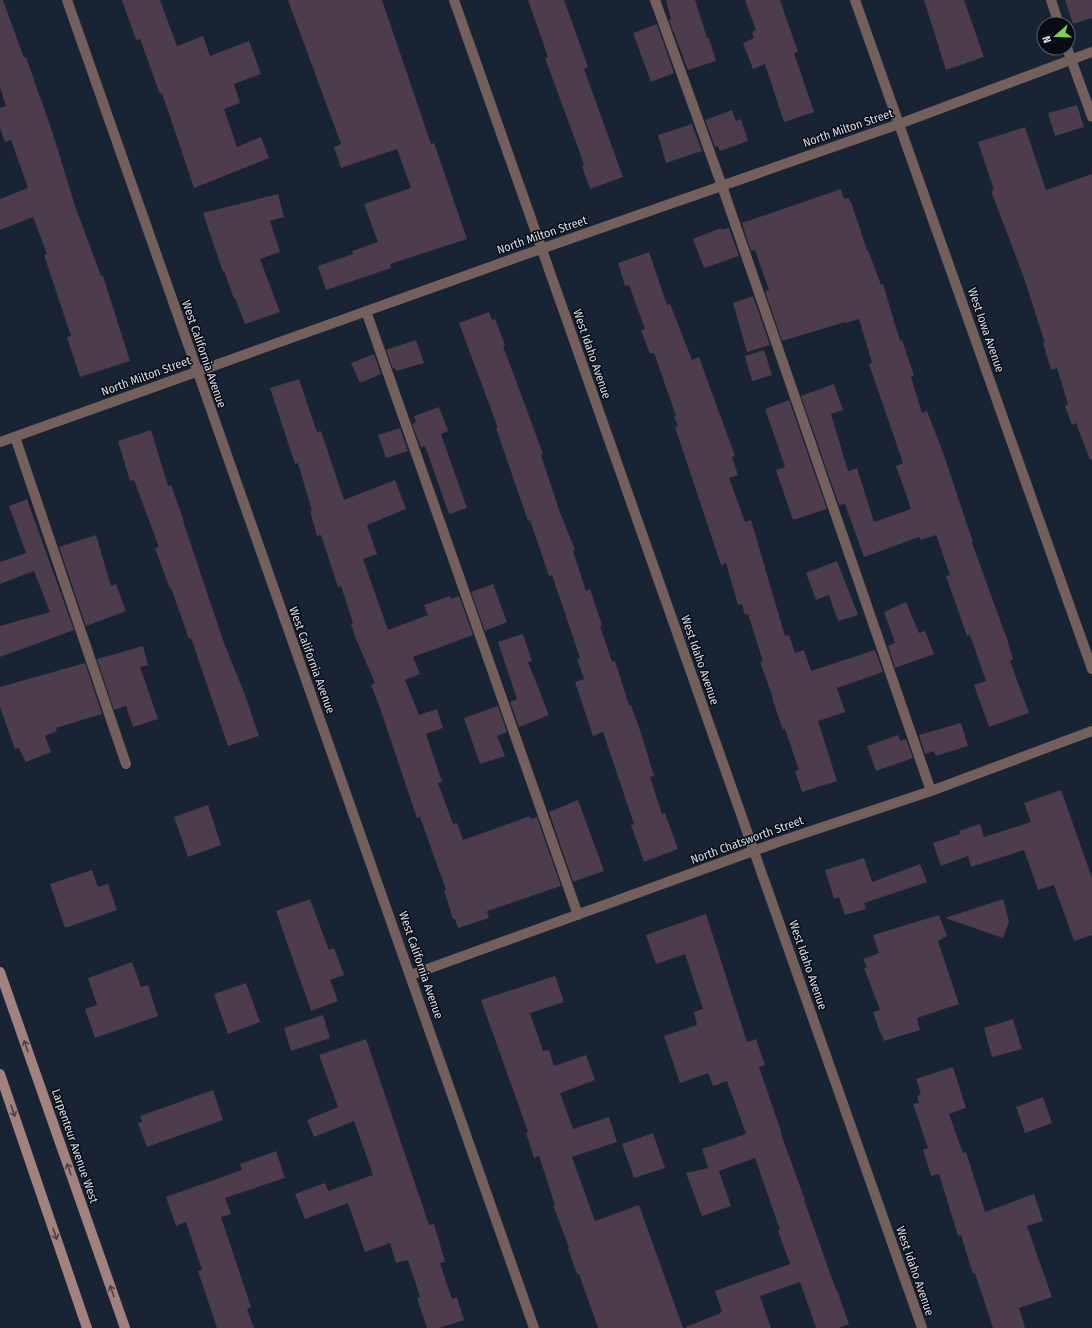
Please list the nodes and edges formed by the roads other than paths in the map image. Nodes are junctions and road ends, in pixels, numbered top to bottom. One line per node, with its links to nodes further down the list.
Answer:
1 (67, 0): 15 (street, West California Avenue)
2 (454, 0): 13 (street, West Idaho Avenue)
3 (655, 0): 12 (street)
4 (855, 0): 11 (street, West Iowa Avenue)
5 (1051, 0): 6 (street)
6 (1056, 16)
7 (1092, 52): 9 (street, North Milton Street)
8 (1070, 56): 9 (street)
9 (1071, 59): 10 (street); 11 (street, North Milton Street)
10 (1092, 117)
11 (899, 124): 12 (street, North Milton Street); 18 (street, West Iowa Avenue)
12 (722, 186): 13 (street, North Milton Street); 21 (street)
13 (541, 249): 14 (street, North Milton Street); 22 (street, West Idaho Avenue)
14 (366, 312): 15 (street, North Milton Street); 23 (street)
15 (196, 372): 16 (street, North Milton Street); 25 (street, West California Avenue)
16 (15, 437): 17 (street, North Milton Street); 20 (street)
17 (0, 442)
18 (1092, 669)
19 (1092, 731): 21 (street, North Chatsworth Street)
20 (126, 764)
21 (932, 791): 22 (street, North Chatsworth Street)
22 (754, 851): 23 (street, North Chatsworth Street); 30 (street, West Idaho Avenue)
23 (578, 915): 25 (street, North Chatsworth Street)
24 (0, 972): 28 (main road, Larpenteur Avenue West, one-way to 24)
25 (411, 975): 29 (street, West California Avenue)
26 (0, 1074): 27 (main road, one-way to 27)
27 (87, 1328)
28 (125, 1328)
29 (534, 1328)
30 (922, 1328)

